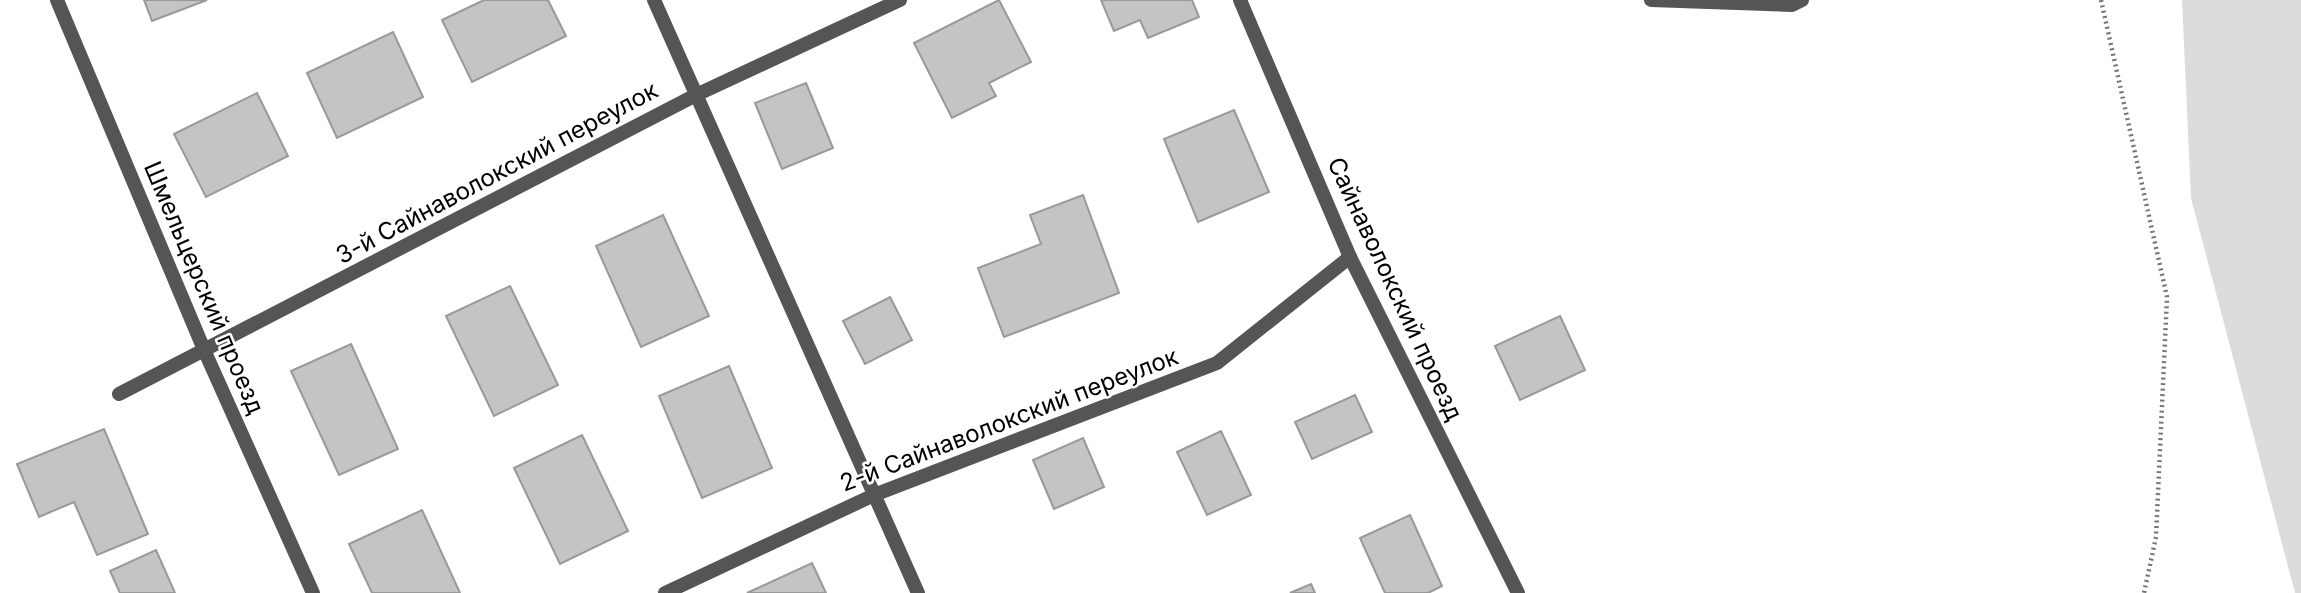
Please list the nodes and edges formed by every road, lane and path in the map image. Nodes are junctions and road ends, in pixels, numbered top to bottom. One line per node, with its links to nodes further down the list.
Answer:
1 (57, 0): 10 (street, Шмельцерский проезд)
2 (653, 0): 8 (street)
3 (900, 0): 8 (street, 3-й Сайнаволокский переулок)
4 (1240, 0): 9 (street, Сайнаволокский проезд)
5 (1651, 0): 6 (street)
6 (1802, 0)
7 (2101, 0): 17 (path)
8 (696, 95): 10 (street, 3-й Сайнаволокский переулок); 12 (street)
9 (1350, 257): 12 (street, 2-й Сайнаволокский переулок); 16 (street, Сайнаволокский проезд)
10 (205, 352): 11 (street, 3-й Сайнаволокский переулок); 13 (street, Шмельцерский проезд)
11 (120, 394)
12 (874, 495): 14 (street, 2-й Сайнаволокский переулок); 15 (street)
13 (313, 593)
14 (665, 593)
15 (918, 593)
16 (1518, 593)
17 (2144, 593)

